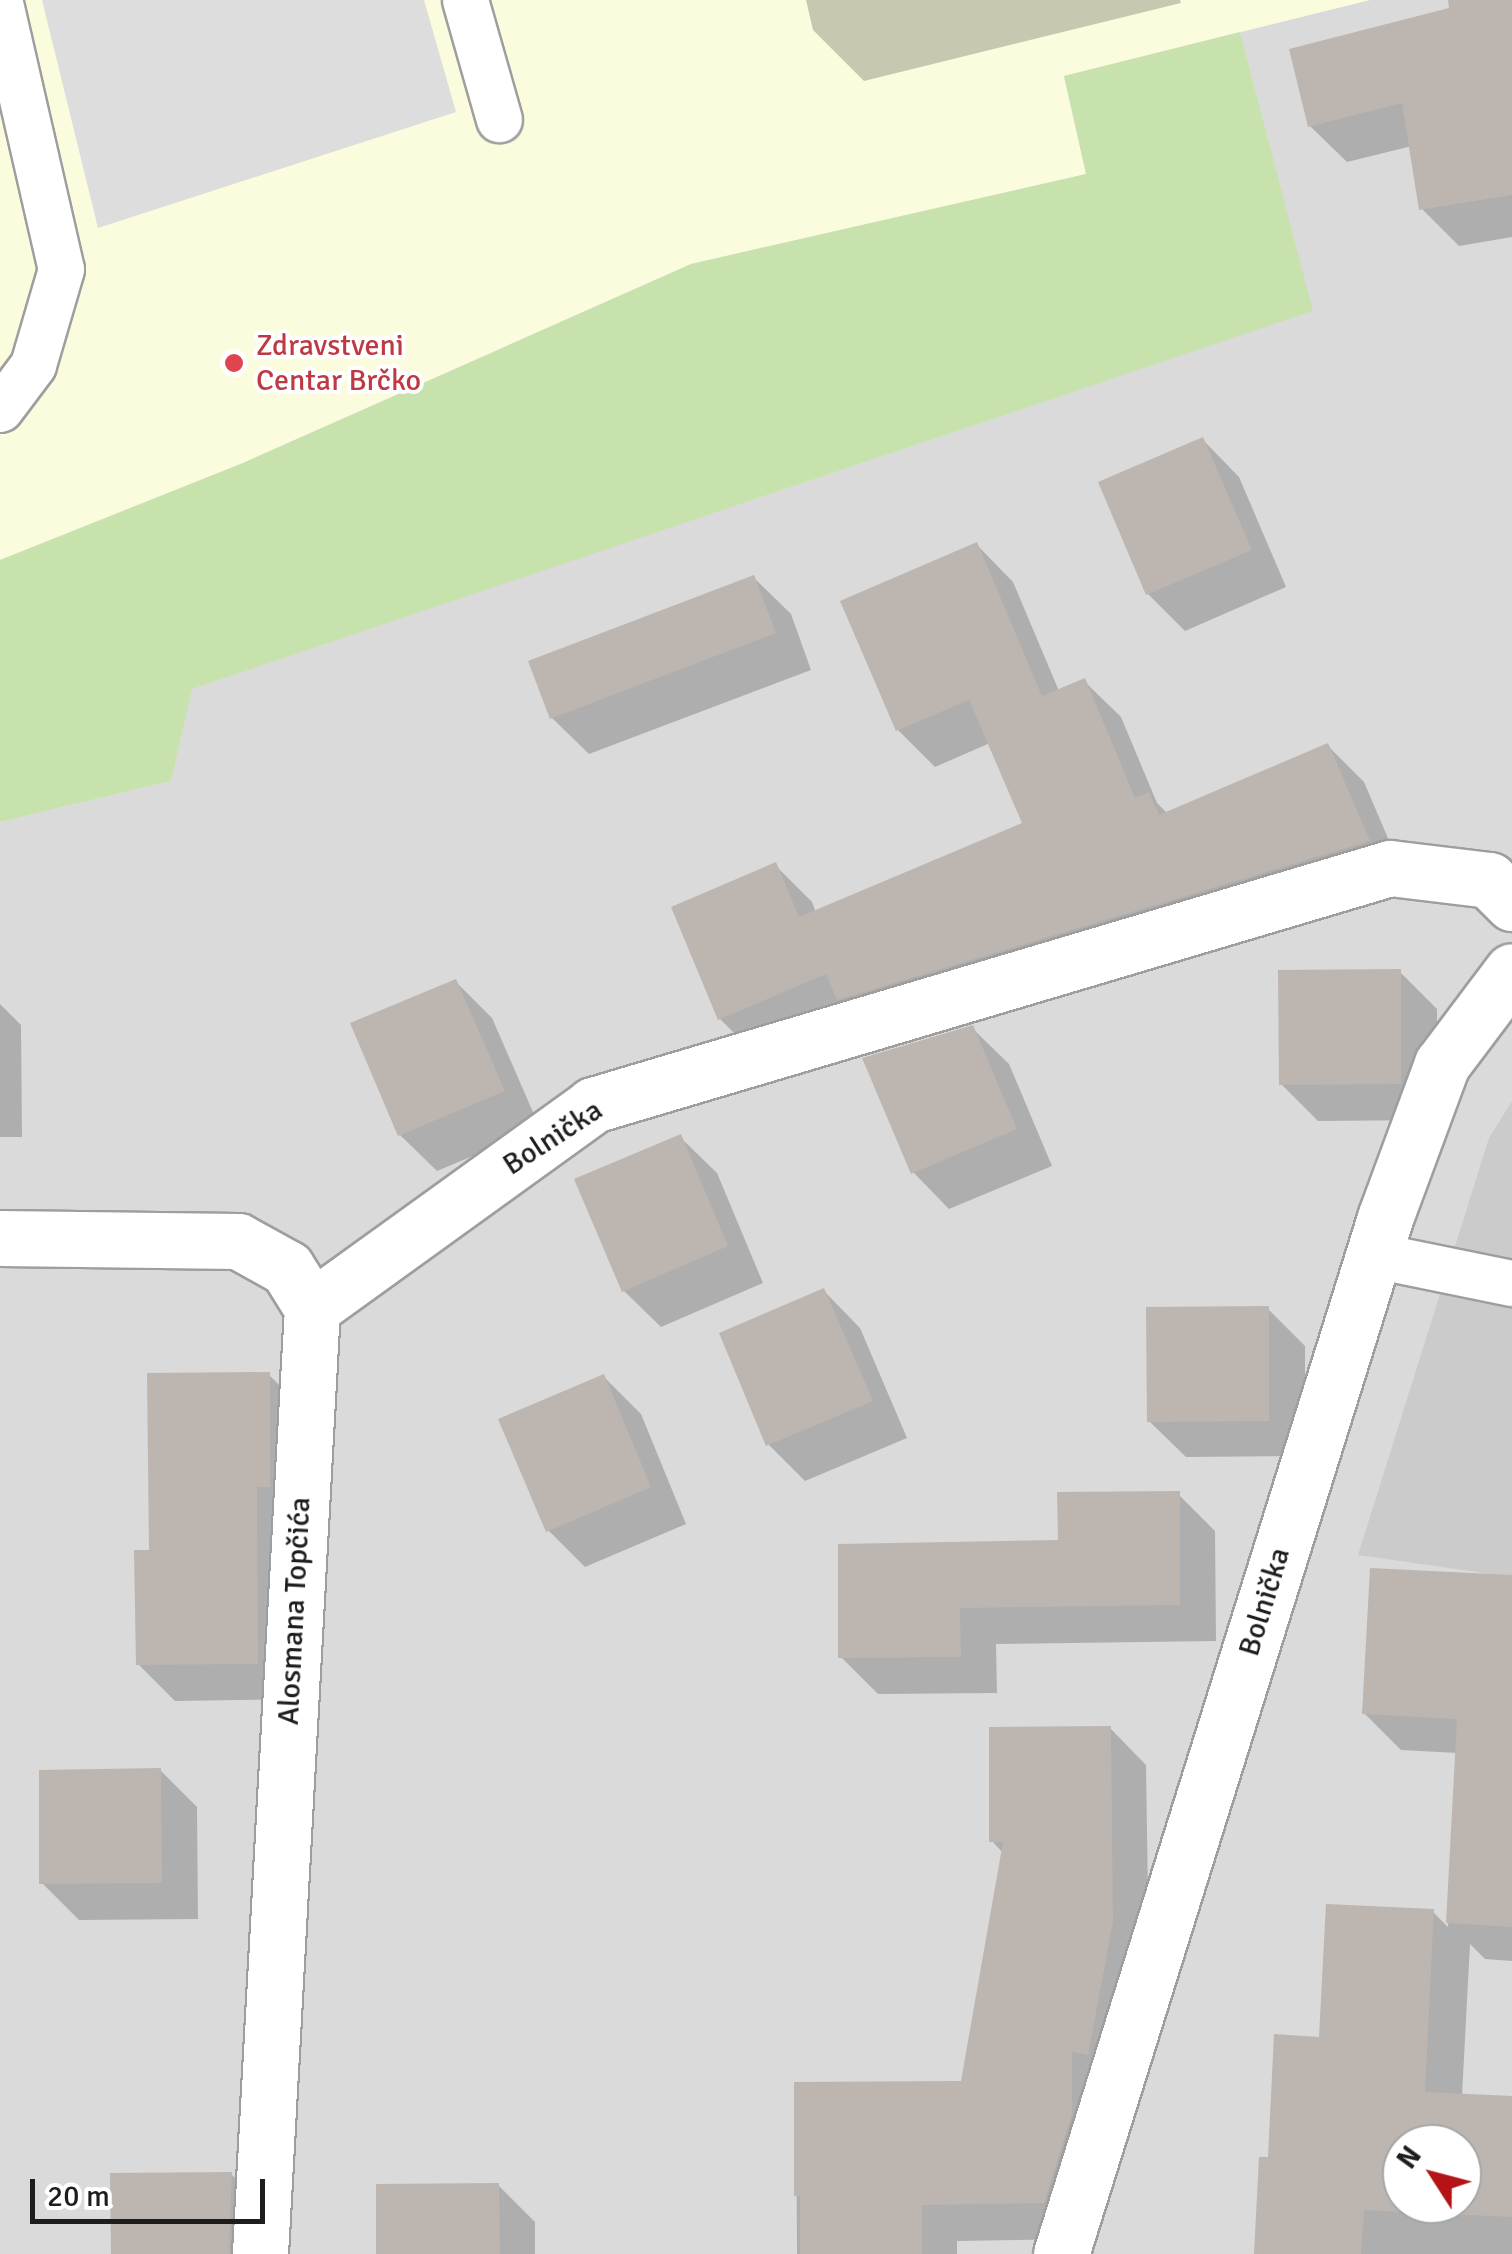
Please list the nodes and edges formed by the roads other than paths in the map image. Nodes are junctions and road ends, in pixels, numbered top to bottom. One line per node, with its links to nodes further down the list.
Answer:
1 (466, 0): 3 (lane)
2 (0, 3): 4 (lane)
3 (500, 119)
4 (0, 409)
5 (1512, 903): 10 (street, Bolnička)
6 (1512, 970): 8 (street, Bolnička)
7 (0, 1238): 10 (street)
8 (1374, 1255): 9 (lane); 12 (street, Bolnička)
9 (1512, 1282)
10 (312, 1308): 11 (street, Alosmana Topčića)
11 (260, 2254)
12 (1061, 2254)

